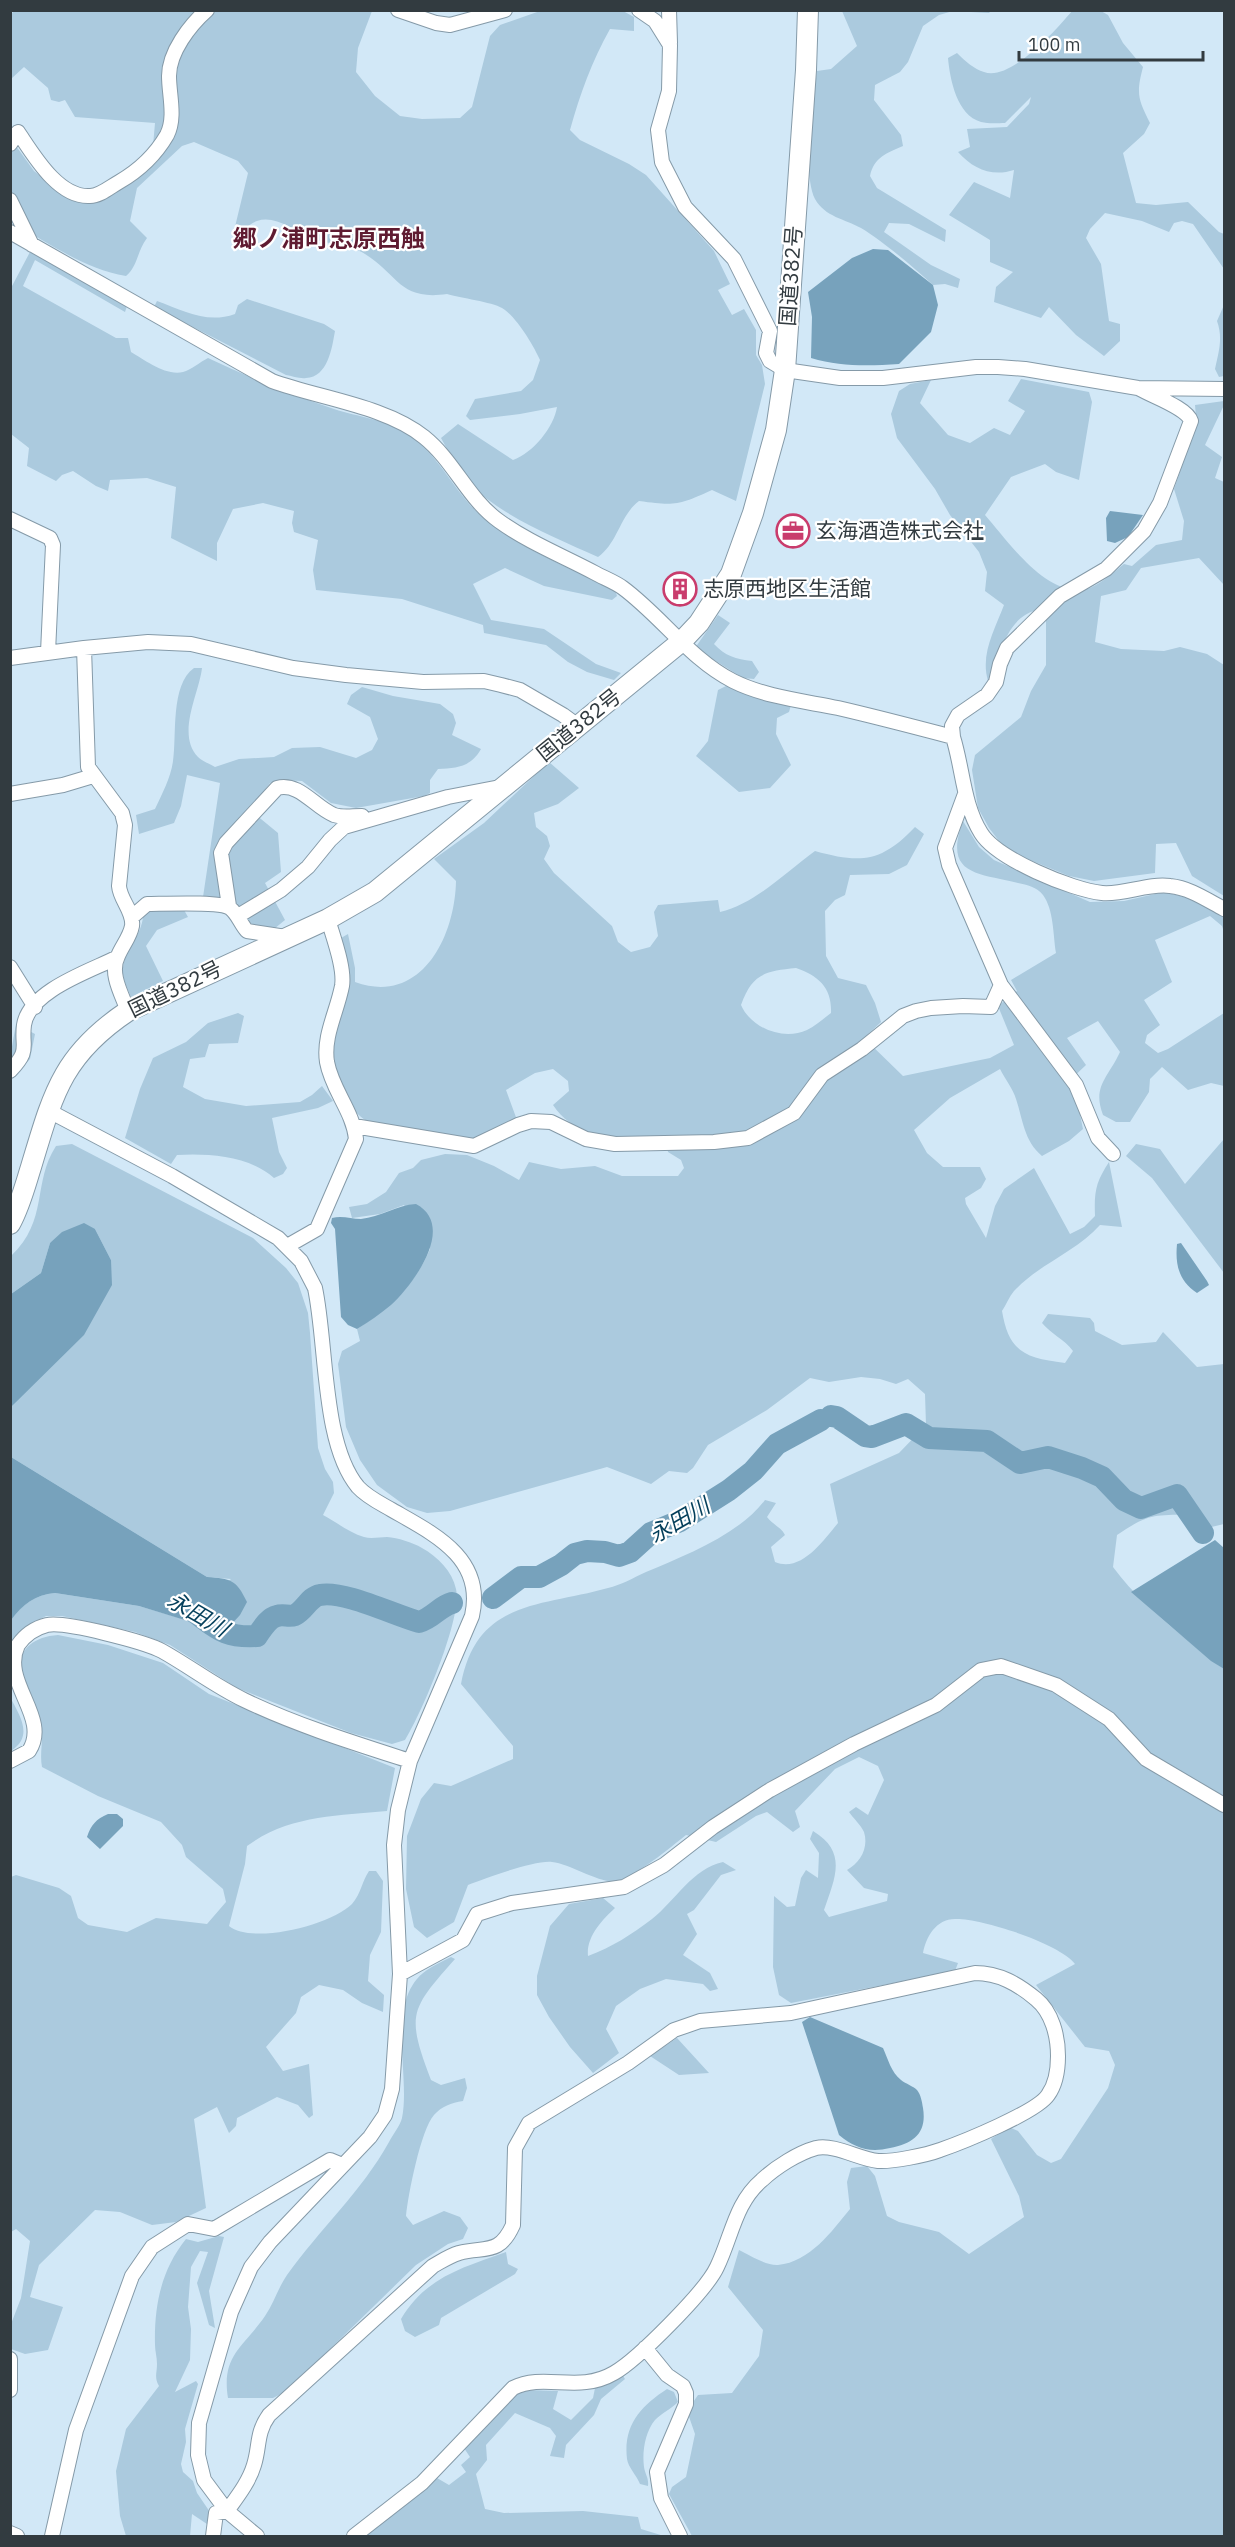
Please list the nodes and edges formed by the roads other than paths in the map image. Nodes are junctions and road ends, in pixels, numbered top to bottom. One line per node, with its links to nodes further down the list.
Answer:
1 (207, 10): 8 (street)
2 (398, 10): 3 (street)
3 (505, 10)
4 (639, 10): 7 (street)
5 (669, 10): 7 (street)
6 (808, 10): 12 (highway, 国道382号)
7 (670, 45): 12 (street)
8 (10, 144)
9 (10, 200): 11 (street)
10 (10, 232): 11 (street)
11 (32, 245): 16 (street)
12 (785, 370): 13 (street); 16 (highway, 国道382号)
13 (1138, 388): 14 (street); 21 (street)
14 (1224, 389)
15 (10, 519): 18 (street)
16 (682, 641): 20 (highway, 国道382号); 21 (street)
17 (84, 648): 18 (street); 20 (street); 22 (street)
18 (48, 652): 19 (street)
19 (10, 658)
20 (578, 726): 23 (highway, 国道382号)
21 (953, 737): 24 (street)
22 (93, 776): 25 (street); 29 (street)
23 (503, 787): 26 (street); 30 (highway, 国道382号)
24 (965, 794): 27 (street); 34 (street)
25 (10, 795)
26 (388, 814): 28 (street); 28 (street)
27 (1224, 909)
28 (233, 911): 29 (street); 31 (street)
29 (132, 916): 32 (street)
30 (328, 919): 31 (highway, 国道382号); 39 (street)
31 (286, 937): 36 (highway, 国道382号)
32 (116, 958): 35 (street); 36 (street)
33 (10, 967): 35 (street)
34 (1001, 986): 39 (street); 40 (street)
35 (35, 1007): 37 (street)
36 (128, 1011): 38 (highway, 国道382号)
37 (10, 1071)
38 (49, 1111): 41 (highway, 国道382号); 42 (street)
39 (354, 1126): 42 (street)
40 (1113, 1154)
41 (10, 1224)
42 (289, 1245): 44 (street)
43 (10, 1761): 44 (street)
44 (410, 1761): 46 (street)
45 (1224, 1805): 46 (street)
46 (400, 1974): 47 (street)
47 (342, 2164): 51 (street); 54 (street)
48 (645, 2348): 51 (street); 57 (street); 58 (street)
49 (10, 2359): 50 (street)
50 (10, 2390)
51 (227, 2511): 55 (street); 56 (street)
52 (10, 2533): 53 (street)
53 (17, 2536)
54 (52, 2536)
55 (213, 2536)
56 (257, 2536)
57 (354, 2536)
58 (680, 2536)

